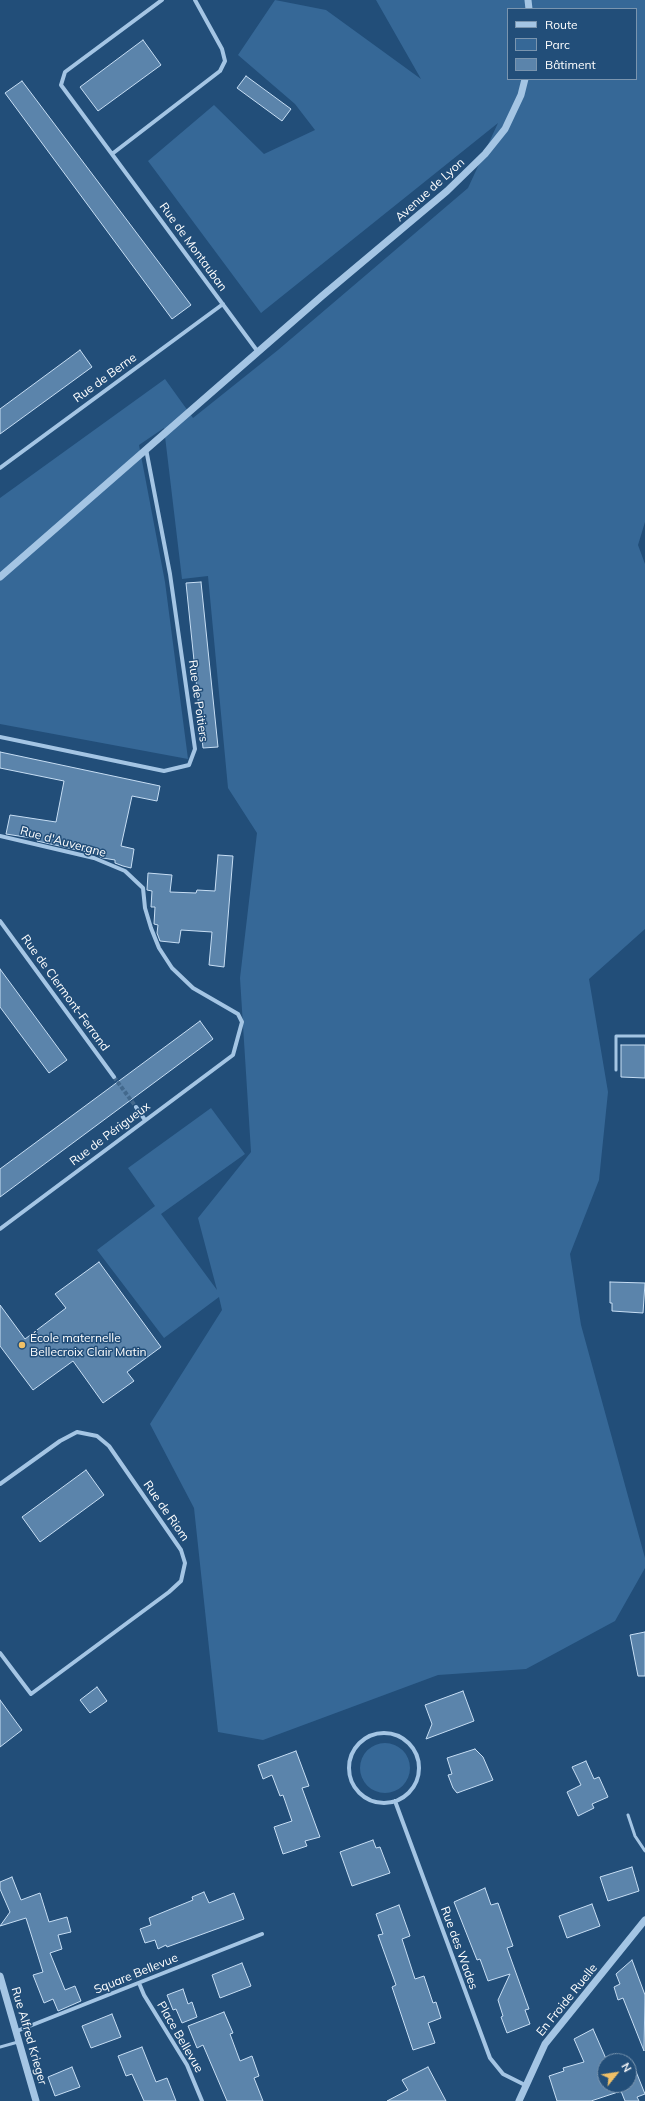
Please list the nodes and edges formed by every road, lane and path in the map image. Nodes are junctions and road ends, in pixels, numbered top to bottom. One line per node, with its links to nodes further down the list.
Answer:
1 (162, 0): 4 (street, Rue de Montauban)
2 (195, 0): 4 (street)
3 (525, 80): 6 (street, Avenue de Lyon)
4 (112, 154): 5 (street, Rue de Montauban)
5 (223, 304): 6 (street, Rue de Montauban); 8 (street, Rue de Berne)
6 (258, 352): 7 (street, Avenue de Lyon)
7 (146, 449): 9 (street, Avenue de Lyon); 10 (street, Rue de Poitiers)
8 (0, 468)
9 (0, 577)
10 (0, 737)
11 (0, 836): 14 (street, Rue d'Auvergne)
12 (0, 921): 16 (street, Rue de Clermont-Ferrand)
13 (645, 1036): 15 (lane)
14 (233, 1055): 18 (street, Rue de Périgueux)
15 (616, 1070)
16 (114, 1077)
17 (136, 1107): 18 (street)
18 (145, 1120): 19 (street, Rue de Périgueux)
19 (0, 1229)
20 (0, 1484): 21 (street, Rue de Riom)
21 (0, 1654)
22 (395, 1802): 22 (street); 32 (street, Rue des Wades)
23 (628, 1815): 24 (lane)
24 (645, 1852)
25 (645, 1920): 32 (street, En Froide Ruelle)
26 (262, 1934): 28 (street, Square Bellevue)
27 (0, 1976): 29 (street, Rue Alfred Krieger)
28 (139, 1983): 29 (street, Square Bellevue); 34 (street, Place Bellevue)
29 (17, 2032): 30 (street, Rue Alfred Krieger)
30 (20, 2041): 31 (lane); 33 (street, Rue Alfred Krieger)
31 (0, 2047)
32 (525, 2085): 35 (street, En Froide Ruelle)
33 (36, 2101)
34 (202, 2101)
35 (519, 2101)

